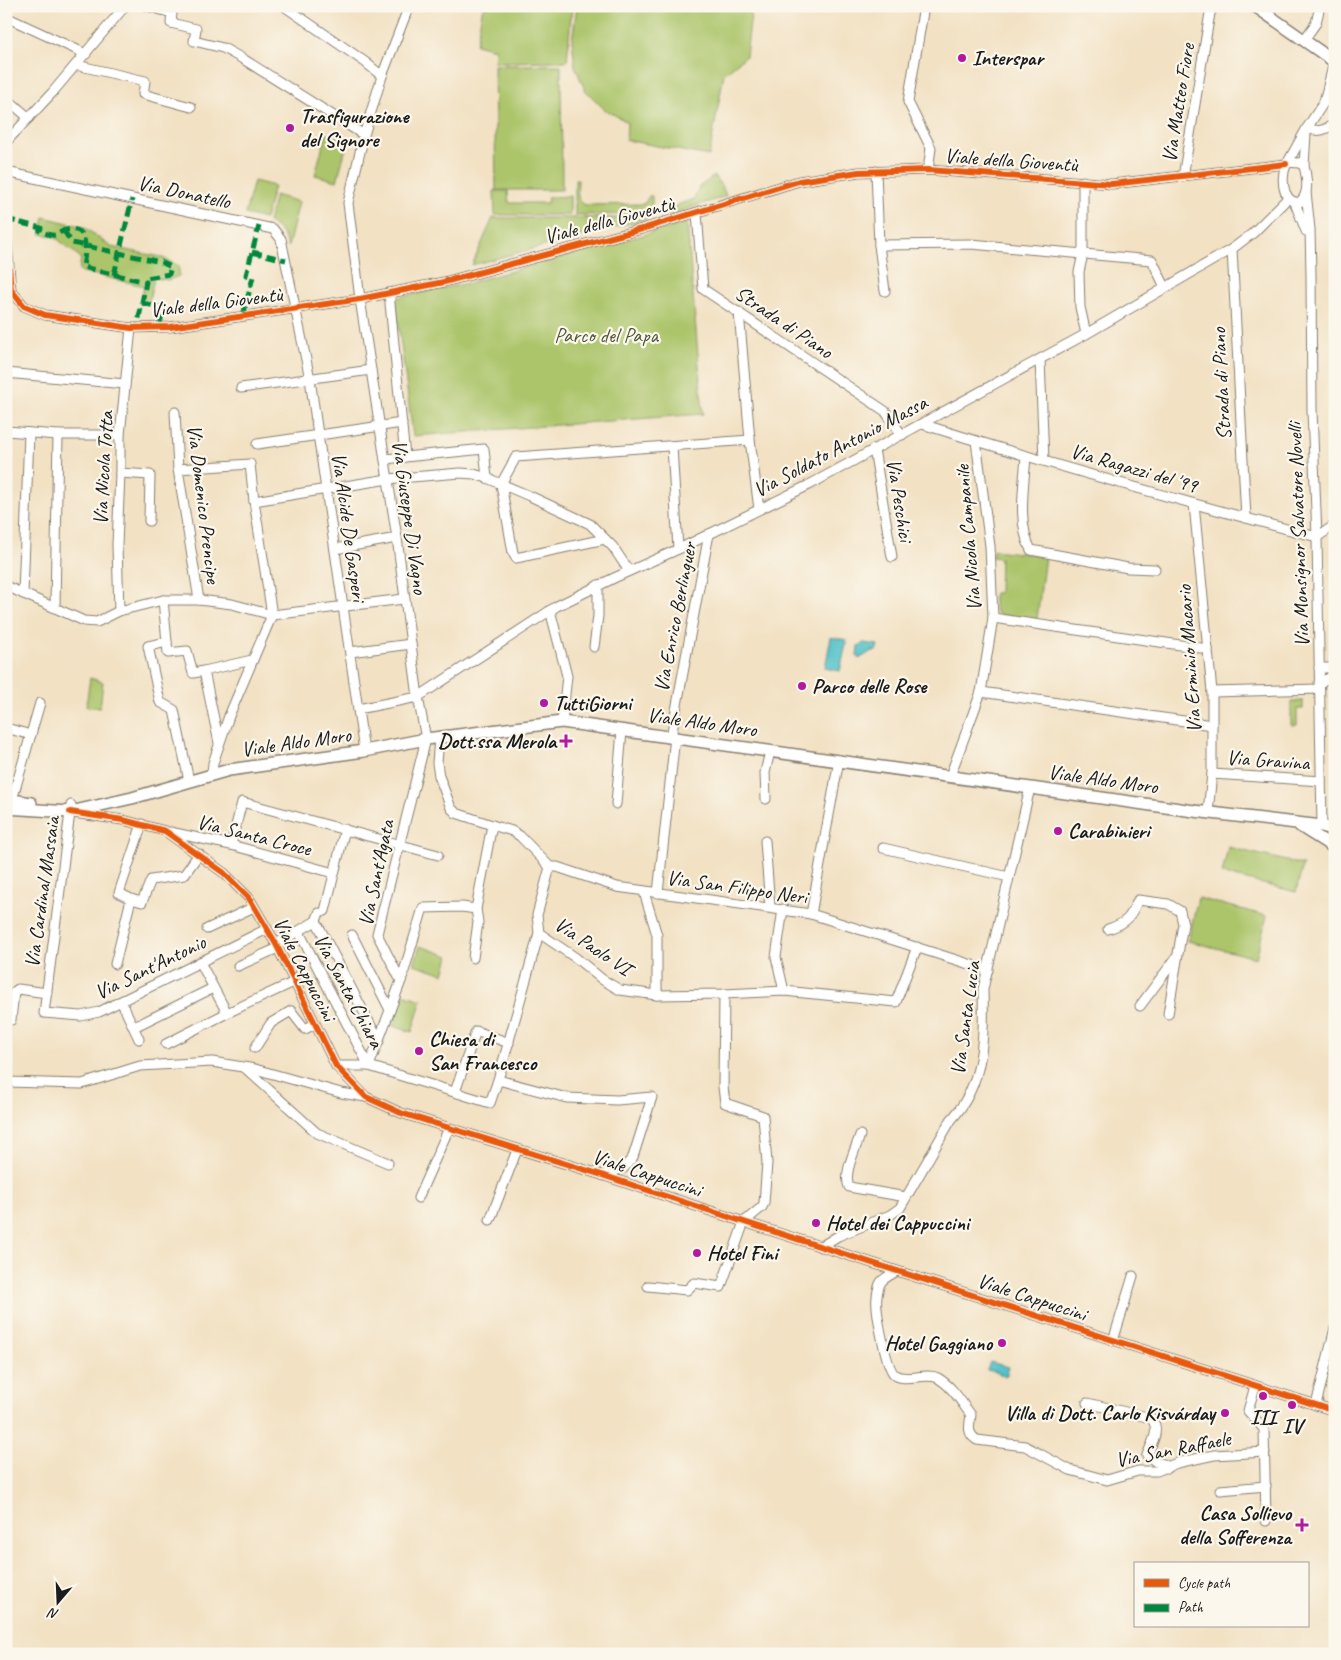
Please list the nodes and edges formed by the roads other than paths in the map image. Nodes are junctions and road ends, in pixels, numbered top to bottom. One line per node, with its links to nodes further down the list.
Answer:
1 (125, 6): 11 (street)
2 (147, 6): 22 (street)
3 (284, 6): 14 (street)
4 (409, 6): 14 (street, Via Giuseppe Di Vagno)
5 (924, 6): 27 (street)
6 (1214, 6): 30 (street, Via Matteo Fiore)
7 (1256, 6): 10 (main road)
8 (1320, 6): 10 (street)
9 (6, 17): 11 (street)
10 (1304, 40): 12 (main road)
11 (86, 54): 13 (street)
12 (1334, 62): 17 (street)
13 (76, 65): 18 (street); 19 (street)
14 (382, 76): 22 (street, Via Giuseppe Di Vagno)
15 (1335, 95): 17 (street)
16 (6, 98): 19 (street)
17 (1324, 102): 21 (street)
18 (191, 107)
19 (29, 118): 23 (street)
20 (1335, 124): 21 (street)
21 (1307, 128): 24 (street); 25 (street, Via Monsignor Salvatore Novelli)
22 (364, 135): 45 (street, Via Giuseppe Di Vagno)
23 (6, 142)
24 (1287, 163): 25 (street); 26 (street, Viale della Gioventù); 32 (street, Via Monsignor Salvatore Novelli)
25 (1304, 166): 33 (street, Via Monsignor Salvatore Novelli)
26 (1258, 167): 30 (street, Viale della Gioventù); 32 (street)
27 (928, 170): 28 (street, Viale della Gioventù); 31 (street, Viale della Gioventù)
28 (876, 171): 35 (street, Viale della Gioventù); 38 (street)
29 (6, 172): 46 (street, Via Donatello)
30 (1183, 177): 31 (street, Viale della Gioventù)
31 (1083, 181): 40 (street)
32 (1284, 181): 34 (street, Via Monsignor Salvatore Novelli)
33 (1306, 192): 34 (street, Via Soldato Antonio Massa); 37 (street, Via Monsignor Salvatore Novelli)
34 (1292, 201): 37 (street, Via Monsignor Salvatore Novelli); 39 (street, Via Soldato Antonio Massa)
35 (697, 213): 44 (street, Viale della Gioventù); 47 (street, Strada di Piano)
36 (6, 230): 43 (street, Viale della Gioventù)
37 (1310, 243): 88 (street, Via Monsignor Salvatore Novelli)
38 (879, 245): 40 (street); 42 (street)
39 (1232, 249): 41 (street, Via Soldato Antonio Massa); 84 (street, Strada di Piano)
40 (1083, 254): 41 (street); 49 (street)
41 (1165, 288): 49 (street, Via Soldato Antonio Massa)
42 (886, 291)
43 (9, 293): 48 (street, Viale della Gioventù)
44 (389, 293): 45 (street, Viale della Gioventù); 57 (street)
45 (360, 299): 46 (street, Viale della Gioventù); 51 (street, Via Giuseppe Di Vagno)
46 (296, 308): 48 (street, Viale della Gioventù); 53 (street, Via Alcide De Gasperi)
47 (739, 312): 64 (street, Strada di Piano); 66 (street)
48 (132, 328): 54 (street, Via Nicola Totta)
49 (1086, 334): 50 (street, Via Soldato Antonio Massa)
50 (1040, 359): 58 (street, Via Soldato Antonio Massa); 74 (street)
51 (371, 370): 53 (street); 59 (street, Via Giuseppe Di Vagno)
52 (6, 373): 54 (street)
53 (310, 379): 55 (street); 65 (street, Via Alcide De Gasperi)
54 (125, 384): 63 (street, Via Nicola Totta)
55 (242, 388)
56 (174, 412): 75 (street, Via Domenico Prencipe)
57 (402, 423): 59 (street); 72 (street)
58 (922, 424): 64 (street, Via Soldato Antonio Massa); 67 (street, Via Ragazzi del '99)
59 (379, 427): 65 (street); 73 (street, Via Giuseppe Di Vagno)
60 (6, 431): 61 (street)
61 (29, 433): 62 (street); 98 (street)
62 (58, 435): 63 (street); 103 (street)
63 (120, 435): 76 (street, Via Nicola Totta)
64 (902, 435): 70 (street, Via Soldato Antonio Massa)
65 (318, 436): 68 (street); 80 (street, Via Alcide De Gasperi)
66 (750, 440): 69 (street); 83 (street)
67 (976, 441): 71 (street, Via Ragazzi del '99); 107 (street, Via Nicola Campanile)
68 (257, 444)
69 (672, 446): 79 (street); 92 (street)
70 (874, 449): 83 (street, Via Soldato Antonio Massa); 93 (street, Via Peschici)
71 (1026, 456): 74 (street, Via Ragazzi del '99); 94 (street)
72 (405, 457): 73 (street); 77 (street)
73 (385, 459): 78 (street, Via Giuseppe Di Vagno)
74 (1044, 461): 82 (street, Via Ragazzi del '99)
75 (178, 469): 81 (street); 101 (street, Via Domenico Prencipe)
76 (120, 473): 85 (street); 105 (street, Via Nicola Totta)
77 (487, 478): 78 (street); 79 (street)
78 (388, 479): 80 (street); 89 (street, Via Giuseppe Di Vagno)
79 (502, 484): 90 (street); 90 (street)
80 (326, 488): 81 (street); 91 (street, Via Alcide De Gasperi)
81 (254, 501): 106 (street)
82 (1194, 504): 84 (street, Via Ragazzi del '99); 111 (street, Via Erminio Macario)
83 (759, 509): 87 (street, Via Soldato Antonio Massa)
84 (1246, 518): 88 (street, Via Ragazzi del '99)
85 (148, 521)
86 (1335, 525): 88 (street)
87 (709, 534): 92 (street, Via Soldato Antonio Massa); 129 (street, Via Enrico Berlinguer)
88 (1317, 537): 114 (street, Via Monsignor Salvatore Novelli)
89 (397, 538): 91 (street); 99 (street, Via Giuseppe Di Vagno)
90 (605, 539): 95 (street)
91 (334, 549): 102 (street, Via Alcide De Gasperi)
92 (678, 549): 95 (street, Via Soldato Antonio Massa)
93 (892, 557)
94 (1155, 569)
95 (629, 571): 97 (street, Via Soldato Antonio Massa)
96 (6, 586): 98 (street)
97 (598, 586): 104 (street, Via Soldato Antonio Massa); 110 (street)
98 (23, 594): 103 (street)
99 (404, 599): 102 (street); 109 (street, Via Giuseppe Di Vagno)
100 (163, 600): 101 (street); 105 (street); 108 (street)
101 (199, 600): 106 (street)
102 (342, 606): 106 (street); 112 (street, Via Alcide De Gasperi)
103 (55, 608): 105 (street)
104 (550, 610): 121 (street, Via Soldato Antonio Massa); 124 (street)
105 (119, 611)
106 (272, 615): 113 (street)
107 (993, 618): 111 (street); 119 (street, Via Nicola Campanile)
108 (166, 642): 116 (street); 139 (street)
109 (411, 644): 112 (street); 121 (street, Via Giuseppe Di Vagno)
110 (594, 647)
111 (1208, 649): 120 (street, Via Erminio Macario)
112 (350, 652): 123 (street, Via Alcide De Gasperi)
113 (252, 660): 116 (street); 132 (street)
114 (1319, 668): 115 (street); 118 (street, Via Monsignor Salvatore Novelli)
115 (1335, 668)
116 (204, 671): 132 (street)
117 (1335, 675): 118 (street)
118 (1319, 686): 120 (street); 140 (street, Via Monsignor Salvatore Novelli)
119 (980, 692): 125 (street); 138 (street, Via Nicola Campanile)
120 (1212, 692): 125 (street, Via Erminio Macario)
121 (418, 697): 123 (street); 131 (street, Via Giuseppe Di Vagno)
122 (40, 703): 128 (street)
123 (358, 709): 133 (street, Via Alcide De Gasperi)
124 (562, 722): 127 (main road, Viale Aldo Moro); 130 (main road, Viale Aldo Moro)
125 (1212, 725): 137 (street, Via Erminio Macario)
126 (6, 728): 128 (street)
127 (622, 730): 129 (main road, Viale Aldo Moro); 145 (street)
128 (31, 735): 143 (street)
129 (673, 737): 134 (main road, Viale Aldo Moro); 167 (street, Via Enrico Berlinguer)
130 (439, 738): 131 (main road, Viale Aldo Moro); 151 (street)
131 (426, 740): 133 (main road, Viale Aldo Moro); 157 (street, Via Sant'Agata)
132 (219, 744): 136 (street)
133 (364, 751): 136 (main road, Viale Aldo Moro)
134 (770, 751): 135 (main road, Viale Aldo Moro); 142 (street)
135 (839, 760): 138 (main road, Viale Aldo Moro); 173 (street)
136 (212, 774): 139 (main road, Viale Aldo Moro)
137 (1212, 774): 140 (street, Via Gravina); 147 (street, Via Erminio Macario)
138 (950, 776): 141 (main road, Viale Aldo Moro)
139 (189, 781): 144 (main road, Viale Aldo Moro)
140 (1321, 782): 152 (street, Via Monsignor Salvatore Novelli)
141 (1030, 788): 147 (main road, Viale Aldo Moro); 165 (street, Via Santa Lucia)
142 (766, 799)
143 (8, 803): 146 (main road, Viale Aldo Moro)
144 (108, 804): 146 (main road, Viale Aldo Moro); 148 (street)
145 (616, 804)
146 (71, 808): 148 (street, Viale Cappuccini); 193 (street, Via Cardinal Massaia)
147 (1208, 812): 149 (main road, Viale Aldo Moro)
148 (123, 820): 150 (street, Viale Cappuccini)
149 (1294, 823): 152 (main road, Viale Aldo Moro); 160 (main road, Viale Aldo Moro)
150 (142, 824): 155 (street, Viale Cappuccini); 168 (street)
151 (492, 825): 163 (street); 171 (street)
152 (1322, 826): 154 (main road, Viale Aldo Moro)
153 (345, 829): 157 (street); 158 (street); 164 (street)
154 (1335, 830)
155 (165, 831): 158 (street, Via Santa Croce); 161 (street, Viale Cappuccini)
156 (765, 841): 170 (street)
157 (399, 844): 162 (street); 190 (street, Via Sant'Agata)
158 (231, 845): 164 (street, Via Santa Croce)
159 (883, 848): 165 (street)
160 (1335, 848)
161 (199, 854): 168 (street); 169 (street, Viale Cappuccini)
162 (438, 855)
163 (550, 867): 166 (street, Via San Filippo Neri); 179 (street, Via Paolo VI)
164 (334, 873): 174 (street)
165 (1009, 877): 188 (street, Via Santa Lucia)
166 (644, 892): 167 (street, Via San Filippo Neri); 195 (street)
167 (658, 893): 170 (street, Via San Filippo Neri)
168 (131, 899): 186 (street)
169 (254, 907): 175 (street); 177 (street, Viale Cappuccini)
170 (770, 907): 172 (street, Via San Filippo Neri)
171 (476, 909): 184 (street); 190 (street)
172 (783, 909): 173 (street, Via San Filippo Neri); 192 (street)
173 (811, 914): 182 (street, Via San Filippo Neri)
174 (320, 915): 178 (street); 206 (street)
175 (207, 929)
176 (1108, 929): 183 (street)
177 (267, 930): 181 (street, Viale Cappuccini); 185 (street, Via Sant'Antonio)
178 (299, 932): 181 (street); 211 (street, Via Santa Chiara)
179 (539, 932): 195 (street, Via Paolo VI); 207 (street)
180 (352, 935): 198 (street)
181 (277, 946): 187 (street); 189 (street, Viale Cappuccini)
182 (917, 947): 188 (street, Via San Filippo Neri); 192 (street, Via Paolo VI)
183 (1178, 955): 197 (street); 201 (street)
184 (474, 958)
185 (200, 962): 191 (street); 196 (street, Via Sant'Antonio)
186 (115, 964)
187 (238, 966)
188 (988, 970): 222 (street, Via Santa Lucia)
189 (294, 982): 199 (street); 203 (street, Viale Cappuccini)
190 (401, 982): 198 (street)
191 (213, 988): 199 (street); 204 (street)
192 (784, 991): 194 (street, Via Paolo VI)
193 (46, 993): 200 (street, Via Cardinal Massaia); 202 (street)
194 (724, 994): 195 (street, Via Paolo VI); 225 (street)
195 (657, 995)
196 (121, 1001): 200 (street, Via Sant'Antonio); 204 (street)
197 (1140, 1006)
198 (390, 1010): 206 (street)
199 (227, 1012): 208 (street)
200 (44, 1013)
201 (1168, 1014)
202 (9, 1020)
203 (315, 1024): 209 (street); 210 (street, Viale Cappuccini)
204 (134, 1027): 205 (street)
205 (139, 1039)
206 (379, 1041): 211 (street)
207 (508, 1043): 213 (street); 215 (street)
208 (166, 1044)
209 (255, 1048)
210 (336, 1066): 211 (street, Via Santa Chiara); 216 (street, Viale Cappuccini)
211 (369, 1066): 215 (street, Via Santa Chiara)
212 (245, 1068): 214 (street); 216 (street); 220 (street)
213 (498, 1080): 215 (street, Via Santa Chiara); 221 (street)
214 (6, 1082)
215 (455, 1092)
216 (366, 1097): 217 (street, Viale Cappuccini)
217 (449, 1128): 219 (street, Viale Cappuccini); 223 (street)
218 (860, 1134): 222 (street)
219 (517, 1150): 221 (street, Viale Cappuccini); 224 (street)
220 (388, 1163)
221 (602, 1175): 225 (street, Viale Cappuccini)
222 (906, 1197): 226 (street, Via Santa Lucia)
223 (418, 1198)
224 (490, 1220)
225 (744, 1222): 226 (street, Viale Cappuccini); 229 (street)
226 (820, 1247): 227 (street, Viale Cappuccini)
227 (897, 1271): 231 (street, Viale Cappuccini); 237 (street, Via San Raffaele)
228 (1133, 1276): 231 (street)
229 (648, 1286)
230 (1335, 1328): 234 (street)
231 (1113, 1340): 232 (street, Viale Cappuccini)
232 (1255, 1386): 234 (street, Viale Cappuccini); 236 (street)
233 (1086, 1403): 237 (street)
234 (1316, 1405): 235 (street, Viale Cappuccini)
235 (1335, 1411)
236 (1265, 1452): 237 (street, Via San Raffaele); 238 (street)
237 (1167, 1468)
238 (1266, 1486): 239 (street); 240 (street)
239 (1220, 1490)
240 (1266, 1521)

